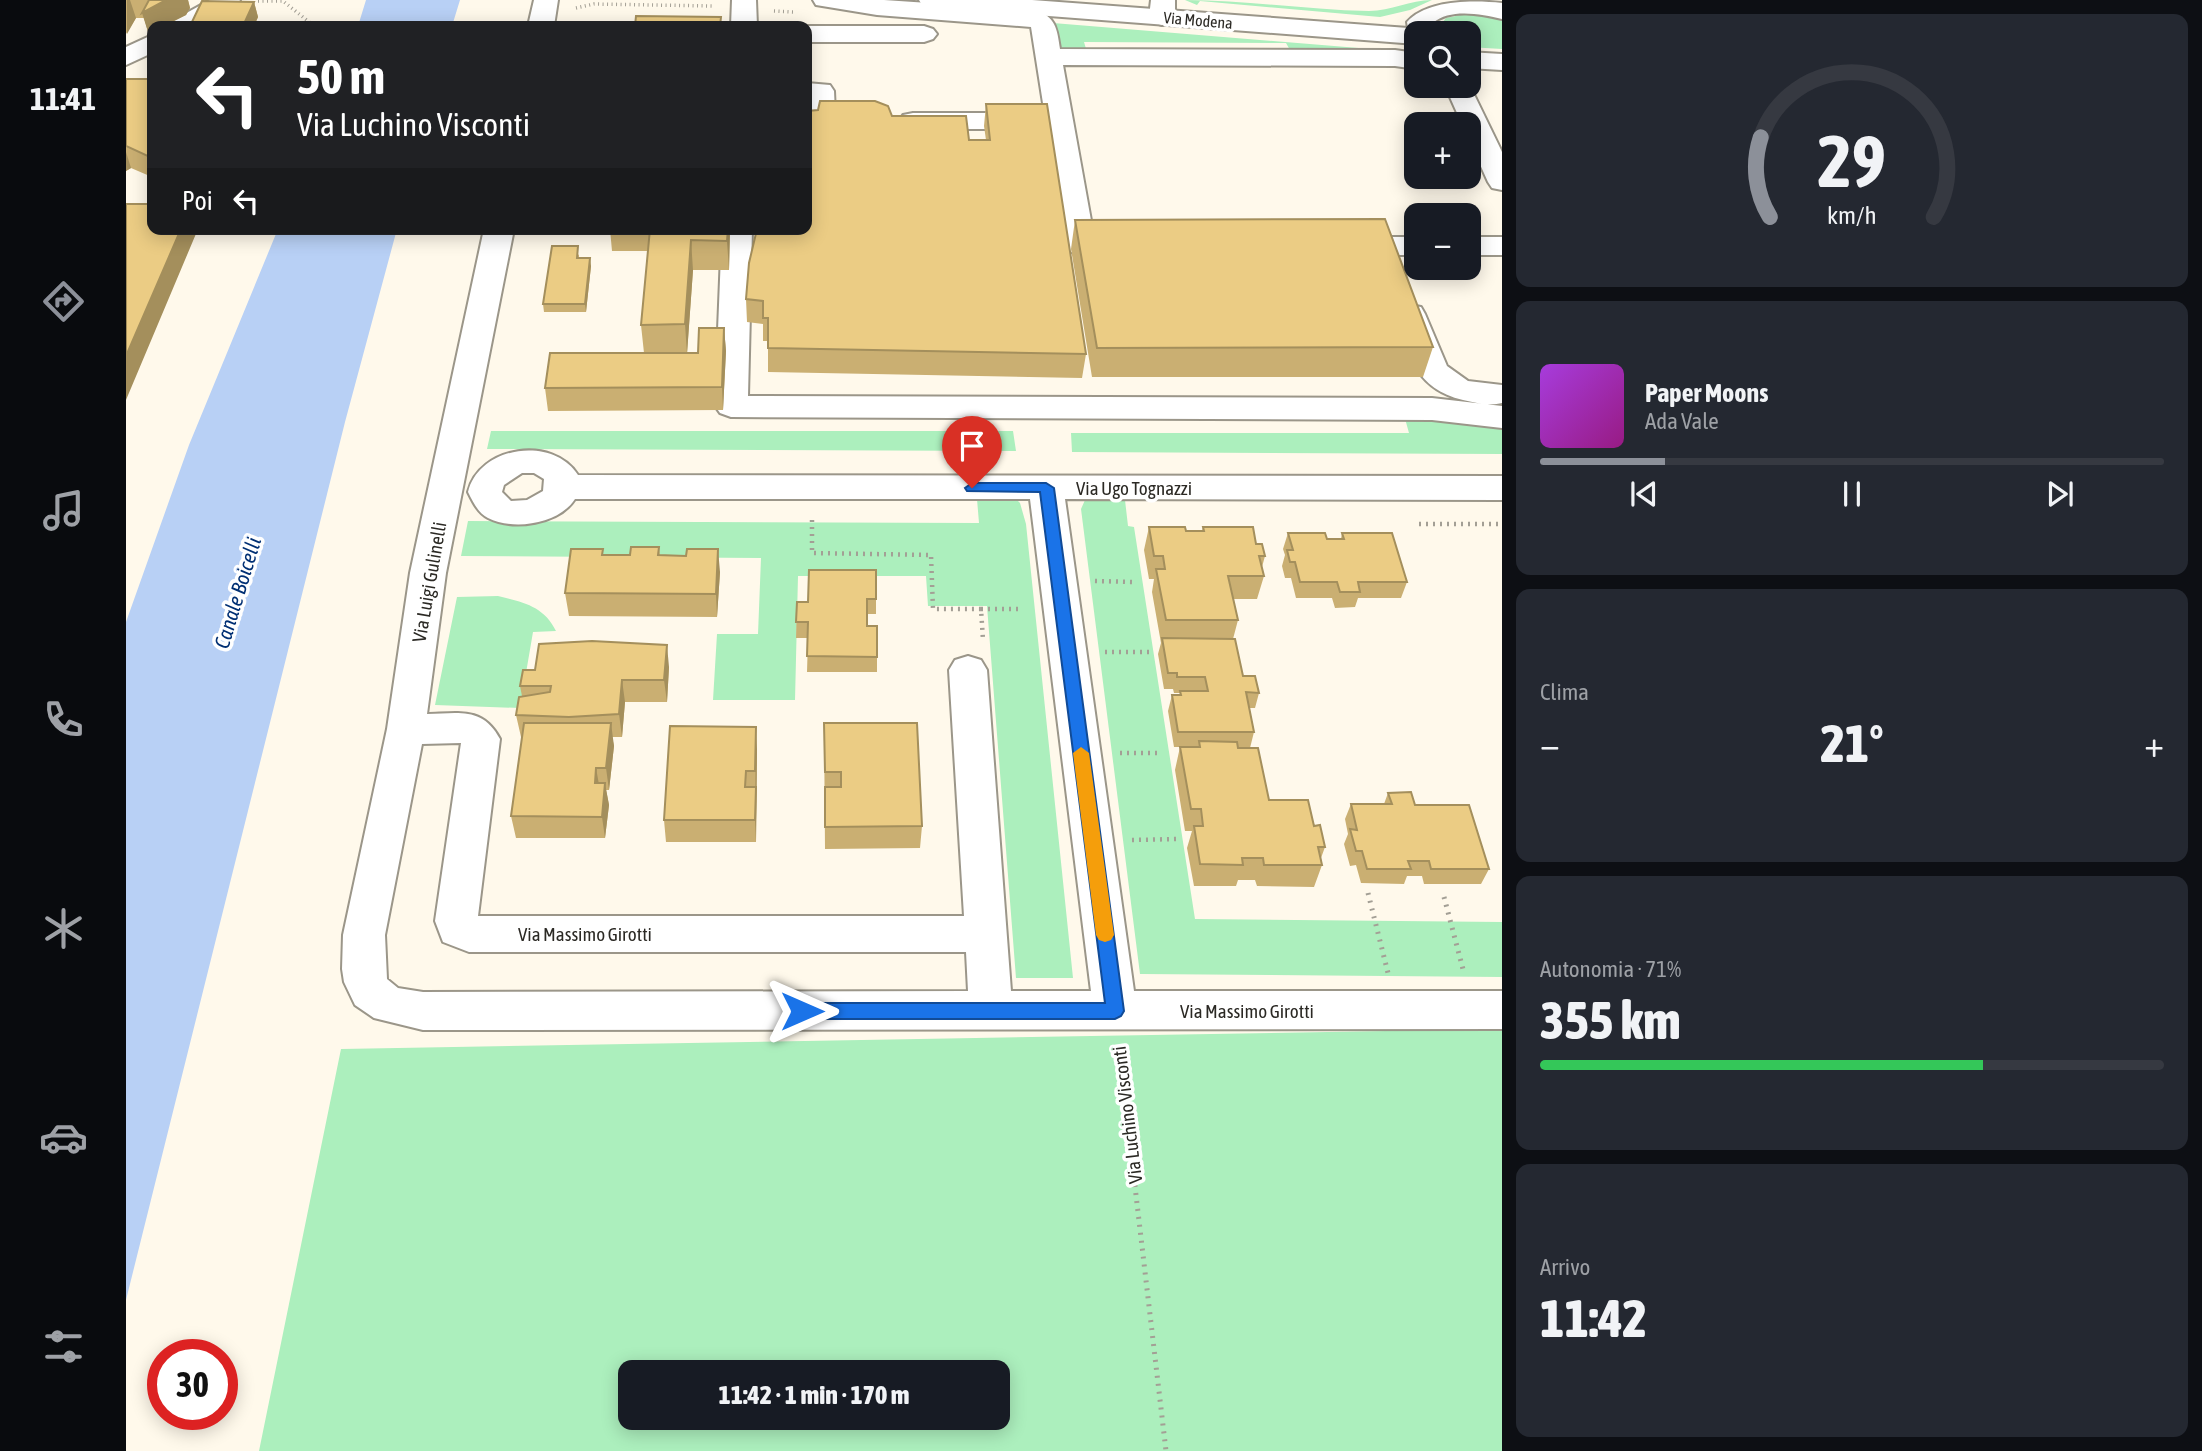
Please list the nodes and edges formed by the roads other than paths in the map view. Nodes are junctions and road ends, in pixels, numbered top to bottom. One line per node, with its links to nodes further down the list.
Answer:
1 (228, 0): 11 (street)
2 (546, 0): 12 (street)
3 (744, 0): 13 (street)
4 (825, 0): 17 (street)
5 (931, 0): 6 (street, Via Modena)
6 (938, 0): 7 (street, Via Modena)
7 (987, 1): 9 (street, Via Modena)
8 (1497, 7): 10 (street)
9 (1162, 8): 15 (street, Via Modena)
10 (1432, 15)
11 (190, 21)
12 (542, 21)
13 (744, 21)
14 (812, 34): 17 (street)
15 (1404, 35)
16 (147, 46): 18 (street)
17 (1048, 47): 19 (street); 24 (street)
18 (126, 57)
19 (1404, 59)
20 (1484, 61): 21 (street)
21 (1502, 80)
22 (814, 91): 24 (street)
23 (1464, 98): 25 (street)
24 (1061, 122): 28 (street)
25 (1502, 182)
26 (498, 235): 40 (street, Via Luigi Gulinelli)
27 (737, 235): 35 (street)
28 (1137, 246)
29 (1316, 246): 33 (street)
30 (1481, 246): 31 (street)
31 (1502, 246)
32 (1404, 256): 33 (street)
33 (1392, 267): 34 (street)
34 (1490, 394)
35 (1502, 417)
36 (562, 487): 37 (street, Via Ugo Tognazzi)
37 (1046, 488): 38 (street, Via Ugo Tognazzi); 45 (street)
38 (1500, 492)
39 (968, 670): 41 (street)
40 (406, 729): 41 (street, Via Massimo Girotti); 42 (street, Via Luigi Gulinelli)
41 (985, 934): 44 (street)
42 (364, 936): 44 (street, Via Massimo Girotti)
43 (1502, 1010): 45 (street, Via Massimo Girotti)
44 (991, 1011): 45 (street, Via Massimo Girotti)
45 (1115, 1011)

